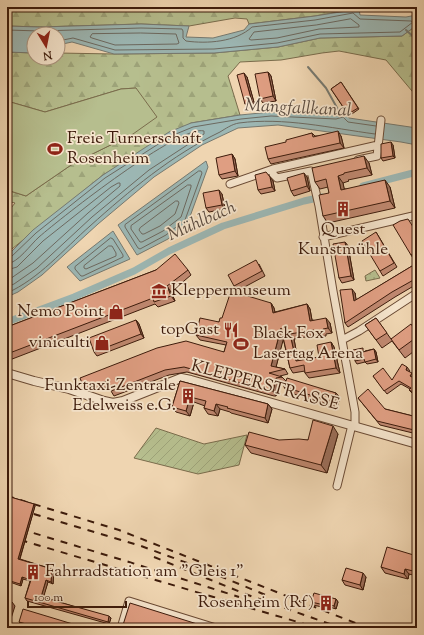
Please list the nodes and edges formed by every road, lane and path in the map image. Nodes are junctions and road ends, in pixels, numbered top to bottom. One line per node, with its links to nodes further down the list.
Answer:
1 (381, 120): 2 (street)
2 (378, 142): 3 (street); 4 (street)
3 (348, 163)
4 (273, 169): 5 (street); 7 (street)
5 (230, 184)
6 (417, 215): 7 (street)
7 (323, 238): 9 (street)
8 (417, 293): 9 (street)
9 (342, 340): 11 (street)
10 (7, 373): 11 (street, KLEPPERSTRASSE)
11 (354, 425): 12 (street, KLEPPERSTRASSE); 13 (street)
12 (417, 444)
13 (337, 486)
14 (121, 628): 15 (street)
15 (216, 628)

